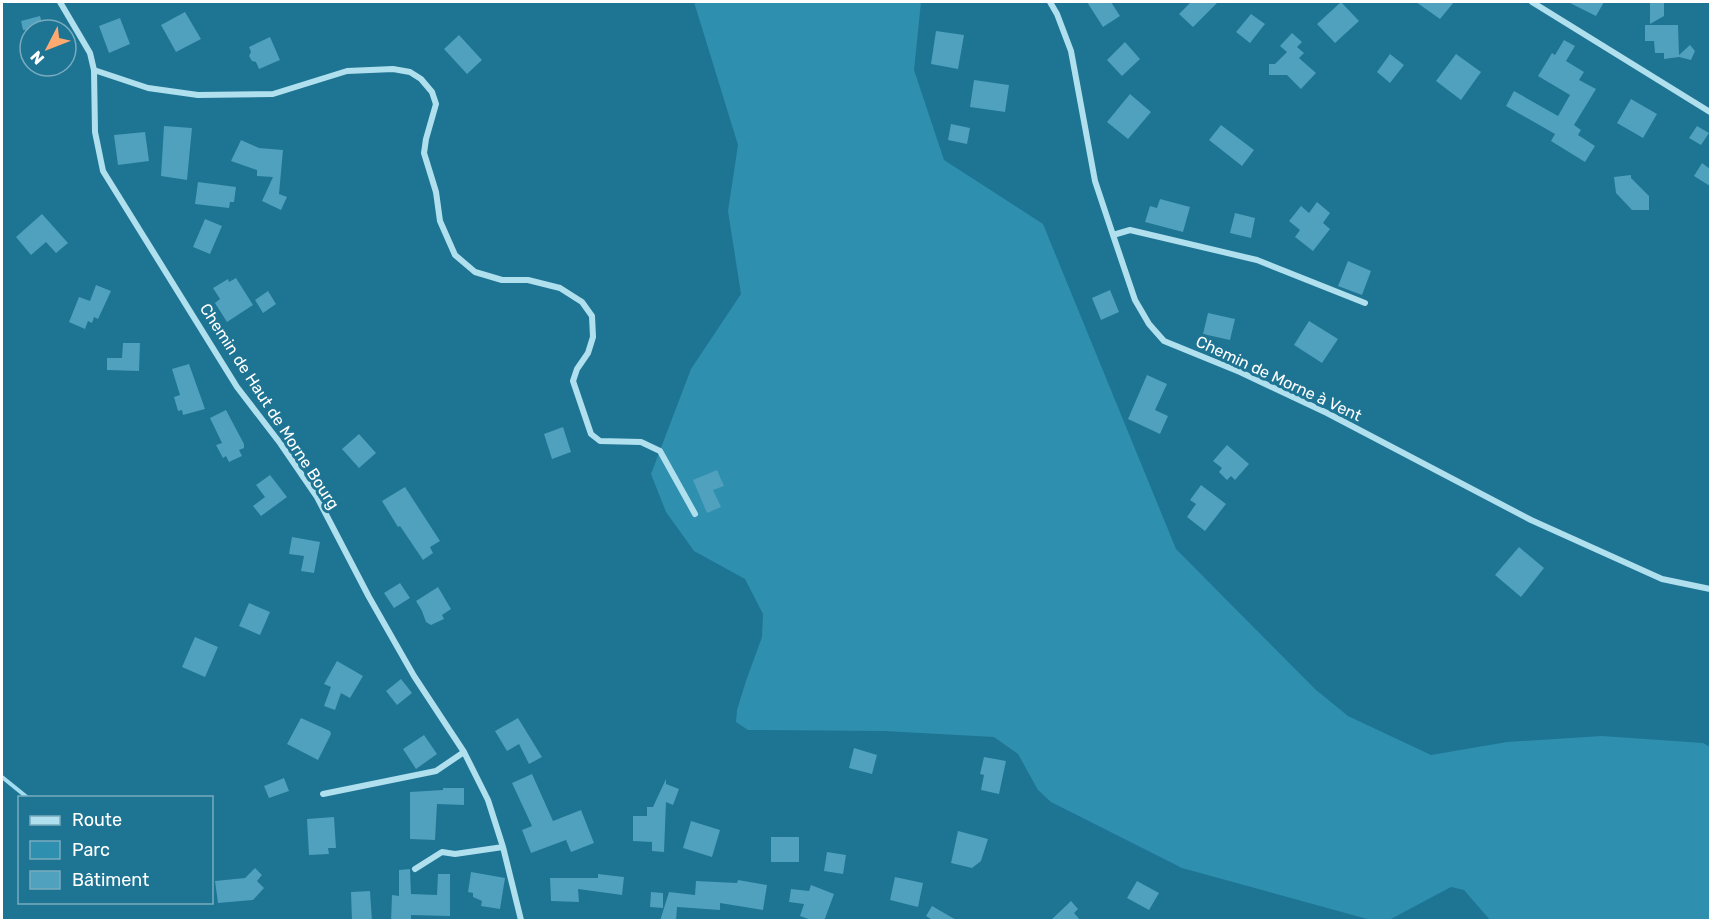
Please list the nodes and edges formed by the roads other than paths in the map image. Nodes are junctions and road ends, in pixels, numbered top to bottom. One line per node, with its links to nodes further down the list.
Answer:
1 (60, 2): 4 (street, Chemin de Haut de Morne Bourg)
2 (1050, 2): 6 (street, Chemin de Morne à Vent)
3 (1532, 2): 5 (street)
4 (94, 70): 8 (street); 10 (street, Chemin de Haut de Morne Bourg)
5 (1710, 112)
6 (1113, 235): 7 (street); 9 (street, Chemin de Morne à Vent)
7 (1365, 303)
8 (695, 514)
9 (1710, 589)
10 (464, 752): 11 (street); 12 (street, Chemin de Haut de Morne Bourg)
11 (323, 794)
12 (503, 847): 13 (street); 14 (street, Chemin de Haut de Morne Bourg)
13 (415, 869)
14 (521, 921)

